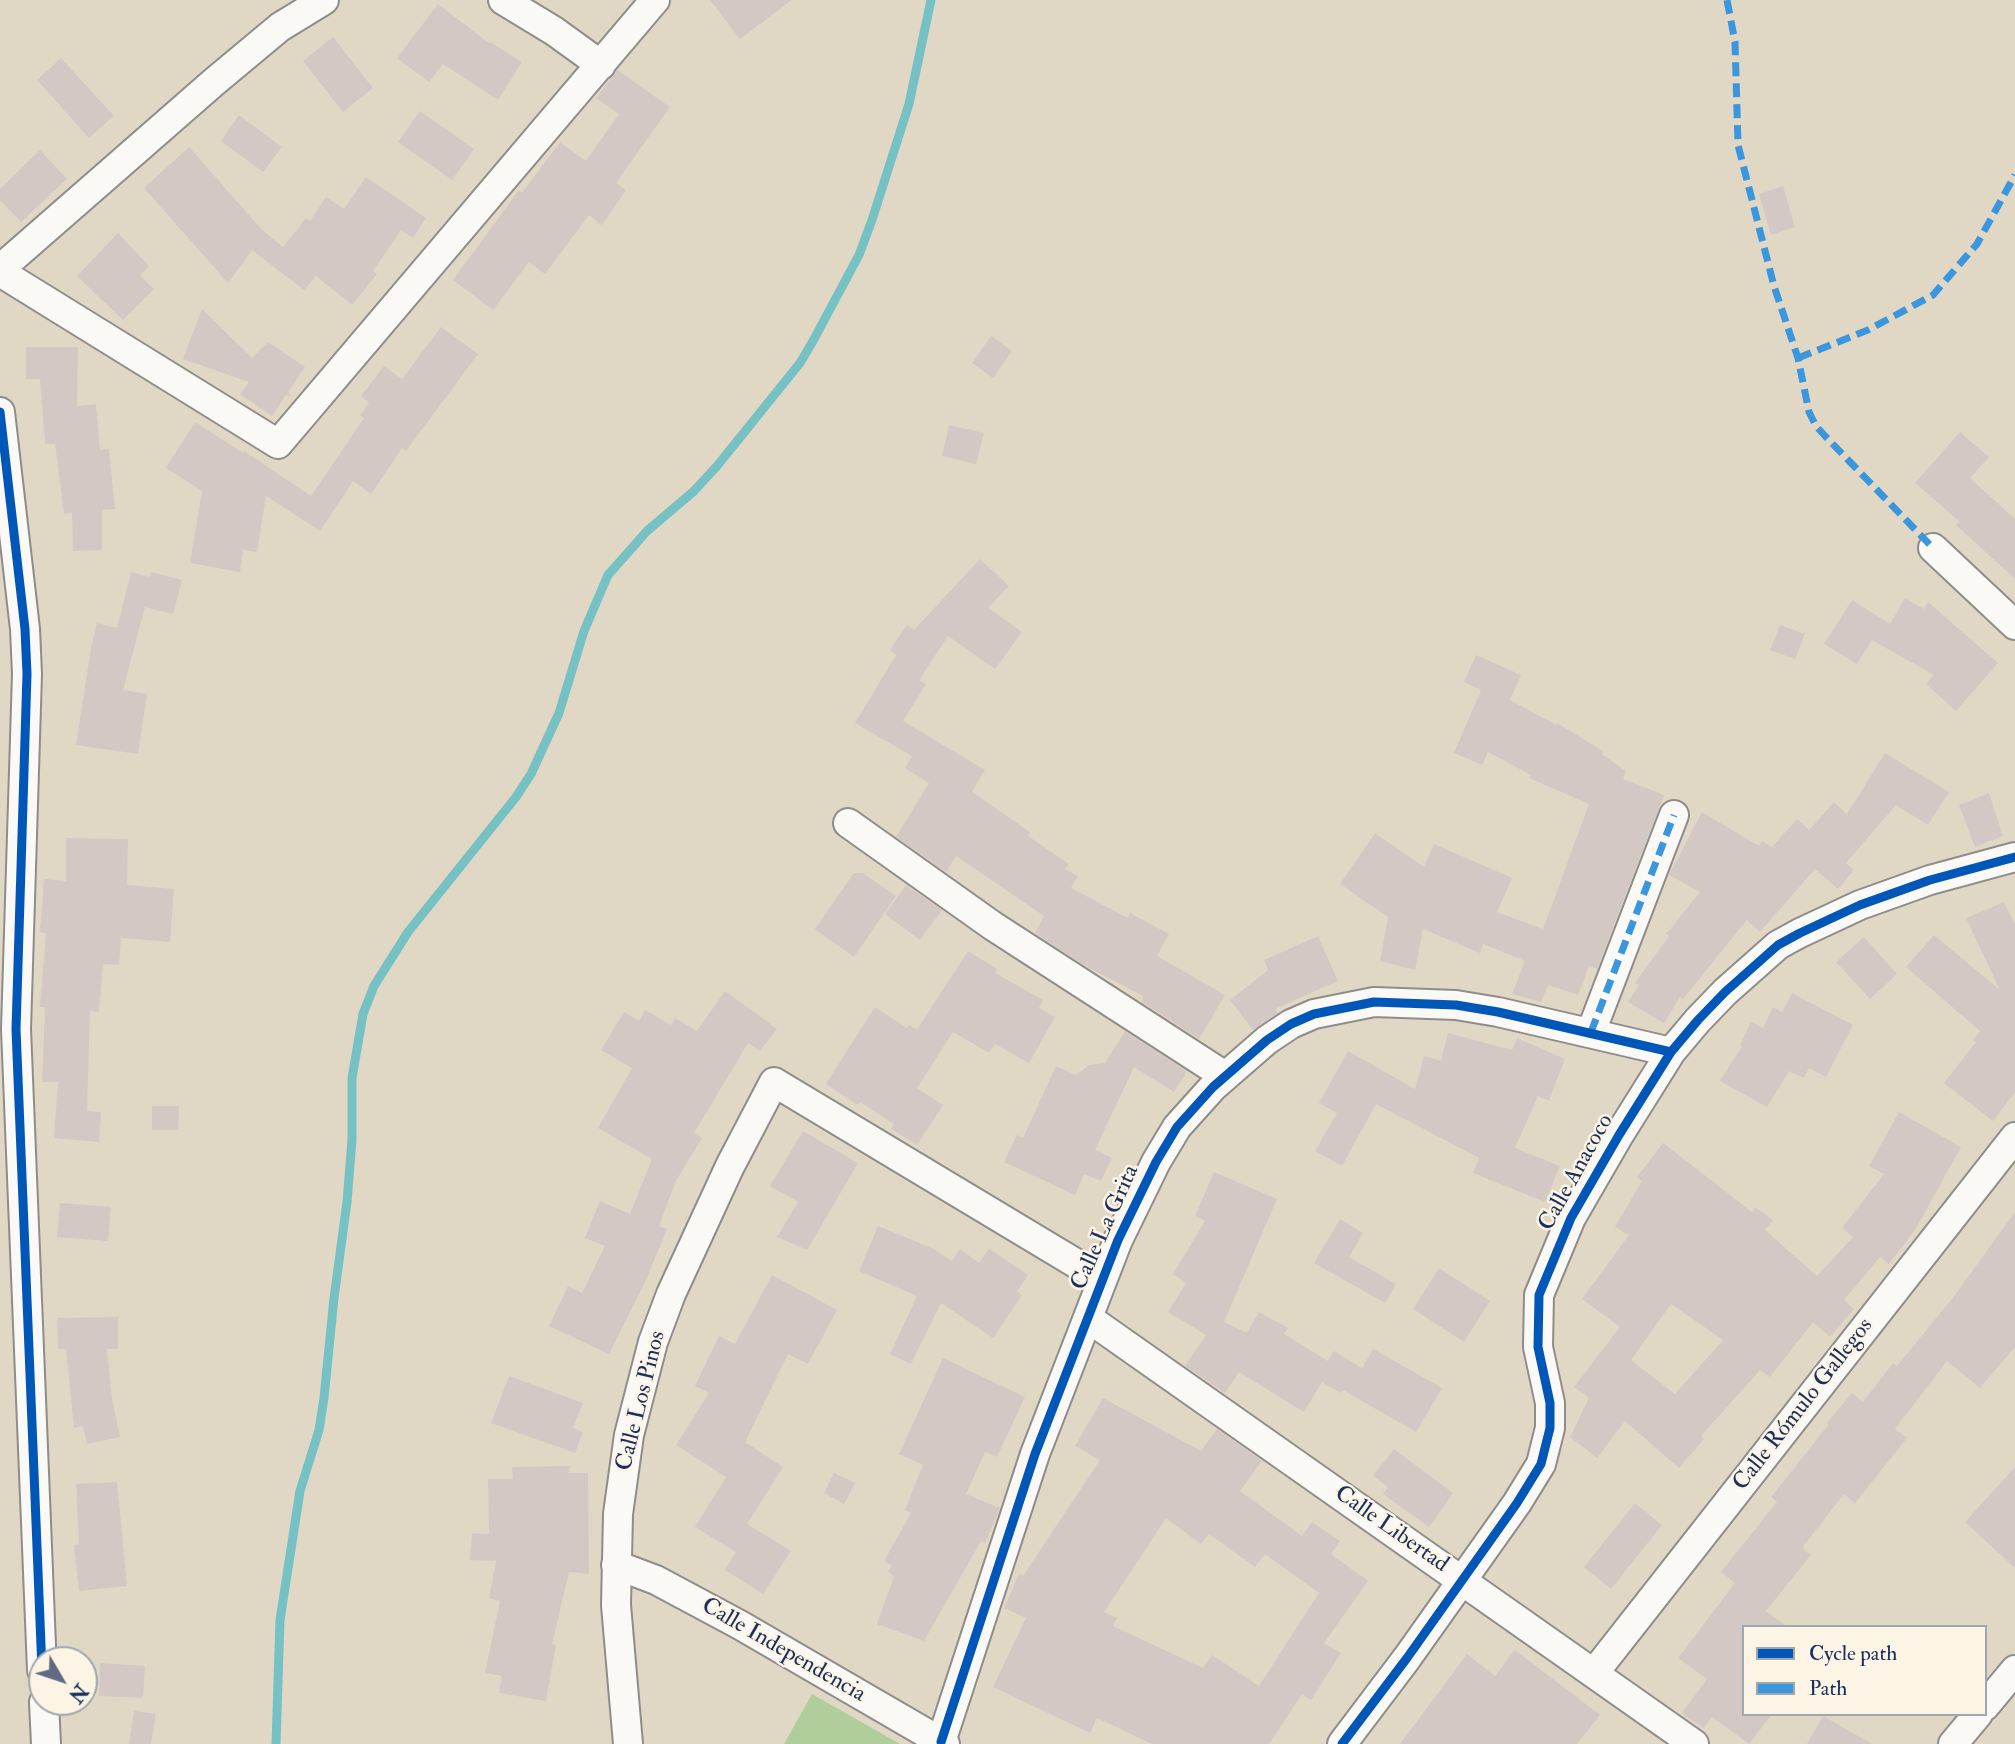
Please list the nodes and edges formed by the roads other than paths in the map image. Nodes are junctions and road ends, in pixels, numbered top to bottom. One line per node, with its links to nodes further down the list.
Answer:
1 (324, 0): 5 (street)
2 (503, 0): 4 (street)
3 (655, 0): 4 (street)
4 (601, 65): 5 (street)
5 (0, 270)
6 (0, 412): 12 (street)
7 (1933, 548): 8 (street)
8 (2015, 625)
9 (1674, 815): 13 (street)
10 (848, 823): 15 (street)
11 (2015, 857): 14 (street, Calle Anacoco)
12 (8, 996): 21 (street)
13 (1591, 1032): 14 (street, Calle La Grita); 15 (street, Calle La Grita)
14 (1671, 1052): 20 (street, Calle Anacoco)
15 (1225, 1076): 17 (street, Calle La Grita)
16 (2015, 1138): 23 (street, Calle Rómulo Gallegos)
17 (1102, 1279): 18 (street, Calle La Grita); 19 (street, Calle Los Pinos)
18 (1088, 1318): 20 (street, Calle Libertad); 27 (street, Calle La Grita)
19 (616, 1565): 27 (street, Calle Independencia); 29 (street, Calle Los Pinos)
20 (1462, 1581): 23 (street, Calle Libertad); 30 (street, Calle Anacoco)
21 (41, 1646)
22 (2015, 1670): 24 (street)
23 (1594, 1673): 31 (street, Calle Libertad)
24 (1987, 1704)
25 (45, 1716): 28 (street)
26 (1976, 1716): 32 (street)
27 (943, 1743)
28 (46, 1744)
29 (628, 1744)
30 (1342, 1744)
31 (1694, 1744)
32 (1953, 1744)

